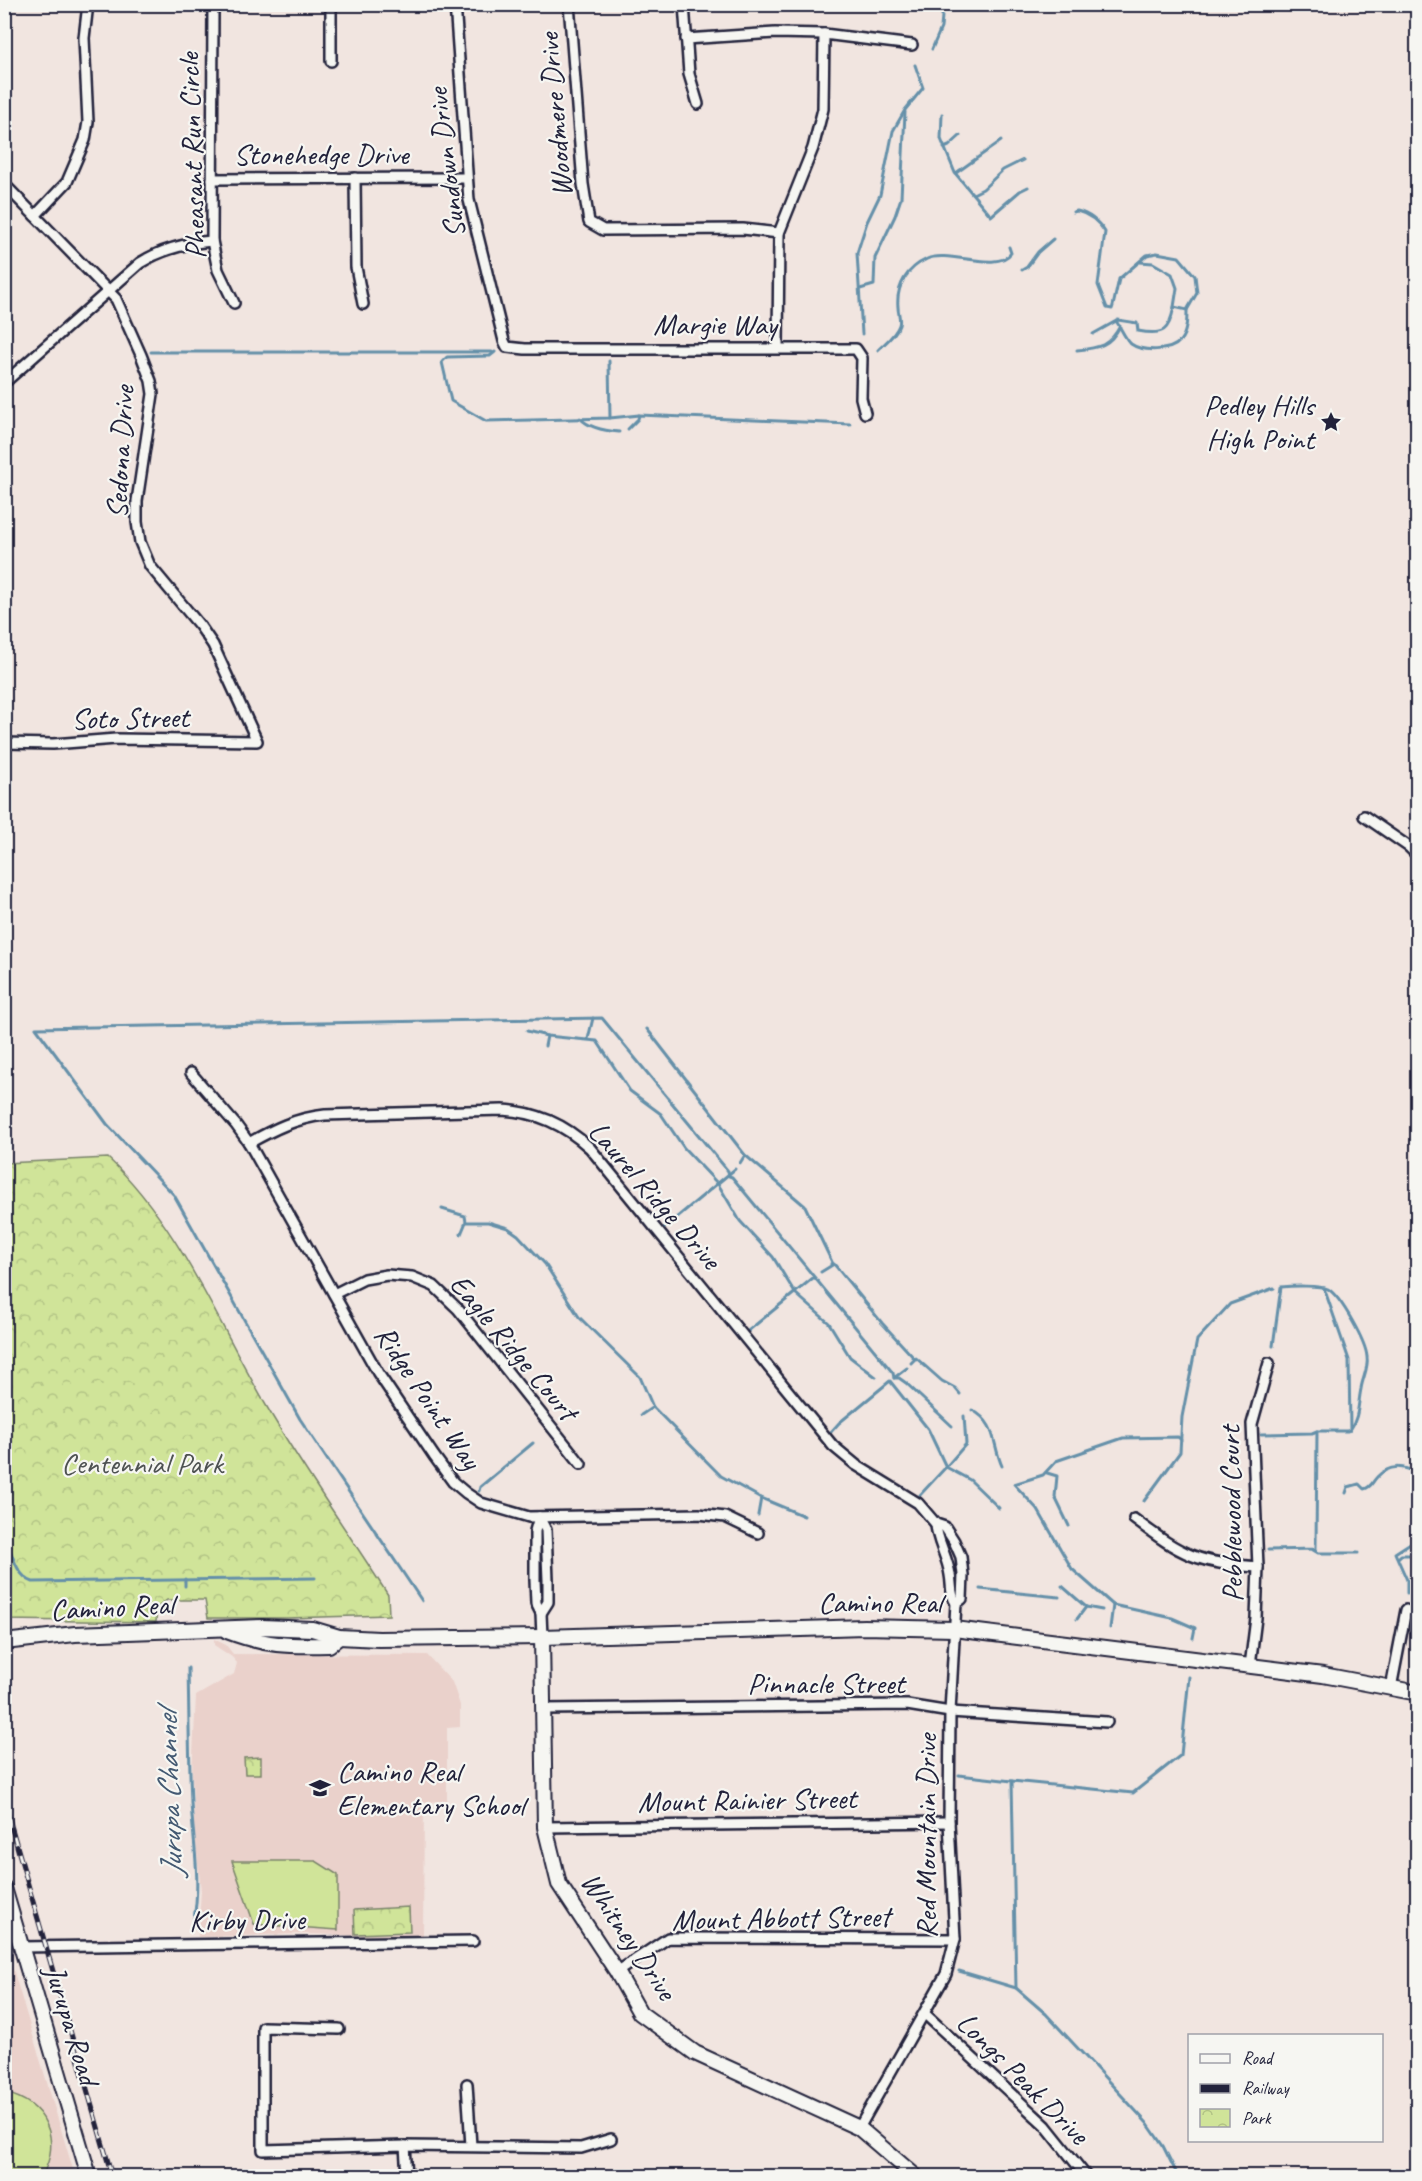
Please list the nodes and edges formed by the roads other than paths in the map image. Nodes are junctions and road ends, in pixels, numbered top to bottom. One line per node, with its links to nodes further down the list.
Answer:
1 (88, 4): 16 (street)
2 (213, 4): 12 (street, Pheasant Run Circle)
3 (331, 4): 10 (street)
4 (455, 4): 14 (street, Sundown Drive)
5 (569, 4): 17 (street, Woodmere Drive)
6 (684, 4): 8 (street)
7 (824, 34): 8 (street); 9 (street); 17 (street)
8 (687, 39): 11 (street)
9 (912, 45)
10 (331, 61)
11 (699, 104)
12 (212, 178): 13 (street, Stonehedge Drive); 18 (street, Pheasant Run Circle)
13 (355, 178): 14 (street, Stonehedge Drive); 21 (street)
14 (467, 178): 22 (street, Sundown Drive)
15 (4, 184): 16 (street, Sedona Drive)
16 (35, 216): 19 (street, Sedona Drive)
17 (779, 233): 23 (street)
18 (213, 241): 19 (street); 20 (street, Pheasant Run Circle)
19 (108, 291): 24 (street); 26 (street, Sedona Drive)
20 (234, 303)
21 (363, 304)
22 (507, 347): 23 (street, Margie Way)
23 (778, 348): 25 (street, Margie Way)
24 (4, 383)
25 (865, 413)
26 (257, 741): 27 (street, Soto Street)
27 (4, 743)
28 (1364, 816): 29 (street)
29 (1418, 856)
30 (191, 1073): 31 (street, Ridge Point Way)
31 (249, 1143): 32 (street, Ridge Point Way); 37 (street, Laurel Ridge Drive)
32 (334, 1294): 34 (street, Eagle Ridge Court); 35 (street, Ridge Point Way)
33 (1269, 1363): 41 (street, Pebblewood Court)
34 (581, 1464)
35 (539, 1517): 38 (street, Ridge Point Way); 42 (street, Whitney Drive); 43 (street, Whitney Drive)
36 (1134, 1519): 41 (street)
37 (936, 1524): 39 (street, Laurel Ridge Drive); 40 (street, Laurel Ridge Drive)
38 (758, 1533)
39 (958, 1548): 40 (street); 44 (street, Laurel Ridge Drive)
40 (946, 1556): 44 (street, Laurel Ridge Drive)
41 (1258, 1567): 50 (street, Pebblewood Court)
42 (535, 1580): 43 (street); 46 (street, Whitney Drive)
43 (548, 1580): 46 (street, Whitney Drive)
44 (956, 1603): 47 (street, Laurel Ridge Drive)
45 (1406, 1610): 51 (street)
46 (542, 1613): 48 (street, Whitney Drive)
47 (954, 1629): 48 (main road, Camino Real); 50 (main road, Camino Real); 54 (street, Red Mountain Drive)
48 (542, 1637): 49 (main road, Camino Real); 53 (main road, Whitney Drive)
49 (4, 1641)
50 (1250, 1666): 51 (main road, Camino Real)
51 (1391, 1688): 52 (main road, Camino Real)
52 (1418, 1694)
53 (544, 1709): 54 (street, Pinnacle Street); 57 (main road, Whitney Drive)
54 (950, 1712): 55 (street, Pinnacle Street); 56 (street, Red Mountain Drive)
55 (1107, 1722)
56 (949, 1822): 57 (street, Mount Rainier Street); 59 (street, Red Mountain Drive)
57 (545, 1827): 62 (main road, Whitney Drive)
58 (4, 1888): 61 (main road, Jurupa Road)
59 (955, 1939): 62 (street, Mount Abbott Street); 63 (street, Red Mountain Drive)
60 (473, 1941): 61 (street, Kirby Drive)
61 (20, 1947): 70 (main road, Jurupa Road)
62 (617, 1972): 66 (main road, Whitney Drive)
63 (925, 2014): 66 (street, Red Mountain Drive); 73 (street, Longs Peak Drive)
64 (339, 2029): 68 (street)
65 (467, 2084): 69 (street)
66 (859, 2128): 72 (main road, Whitney Drive)
67 (611, 2139): 69 (street)
68 (405, 2146): 69 (street); 71 (street)
69 (471, 2146)
70 (89, 2176)
71 (407, 2176)
72 (915, 2176)
73 (1086, 2176)

